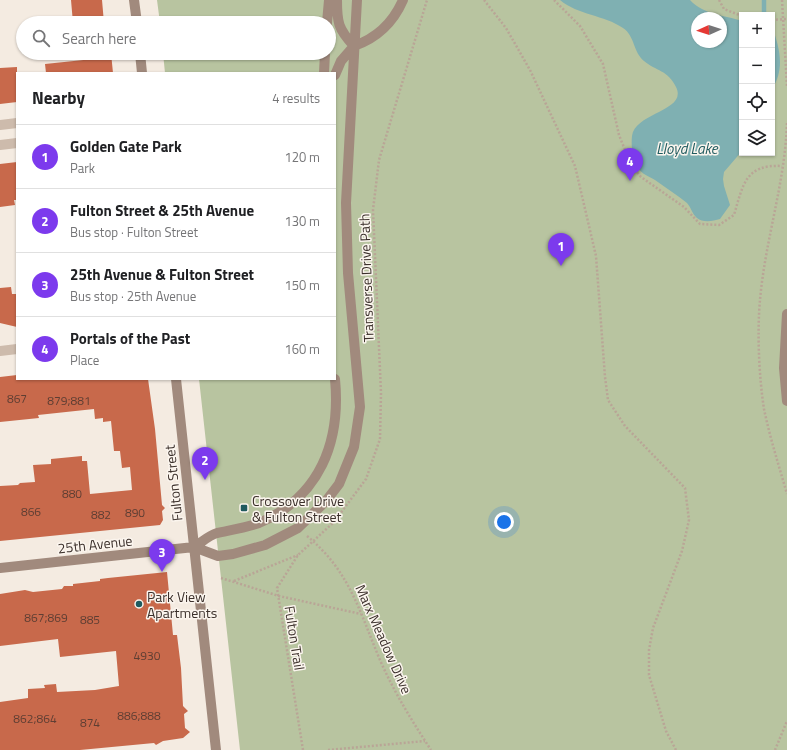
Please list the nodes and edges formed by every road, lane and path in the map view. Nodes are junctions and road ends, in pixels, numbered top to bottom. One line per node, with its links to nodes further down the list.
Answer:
1 (134, 0): 12 (main road)
2 (329, 0): 13 (main road)
3 (337, 0): 17 (main road)
4 (357, 0): 17 (main road)
5 (403, 0): 17 (main road)
6 (427, 0): 37 (path, Transverse Drive Path)
7 (484, 0): 51 (path)
8 (554, 0): 29 (path)
9 (719, 0): 11 (path)
10 (782, 0): 16 (path)
11 (739, 15)
12 (135, 16)
13 (328, 16)
14 (787, 19): 16 (path)
15 (775, 20): 16 (path)
16 (783, 20): 23 (path)
17 (354, 46): 22 (main road); 38 (main road)
18 (141, 60): 20 (main road)
19 (325, 60): 21 (main road)
20 (142, 72)
21 (324, 72)
22 (336, 73)
23 (787, 86)
24 (16, 123): 26 (street)
25 (787, 123): 29 (path)
26 (0, 125)
27 (16, 143): 28 (street)
28 (0, 144)
29 (782, 166): 36 (path)
30 (787, 314): 35 (main road)
31 (16, 349): 32 (street)
32 (0, 351)
33 (176, 380): 38 (main road, Fulton Street)
34 (335, 380): 38 (main road)
35 (787, 400)
36 (787, 494)
37 (314, 541): 39 (path, Fulton Trail); 44 (path, Marx Meadow Drive)
38 (194, 547): 40 (main road, 25th Avenue); 47 (main road, Fulton Street)
39 (298, 555): 42 (path); 43 (path, Fulton Trail)
40 (0, 568)
41 (221, 578): 42 (path)
42 (234, 582): 43 (path)
43 (279, 596): 44 (path); 48 (path, Fulton Trail)
44 (362, 614): 46 (path, Marx Meadow Drive)
45 (787, 721): 52 (path)
46 (425, 741): 49 (path); 50 (path, Marx Meadow Drive)
47 (216, 750)
48 (303, 750)
49 (328, 750)
50 (431, 750)
51 (676, 750)
52 (775, 750)

